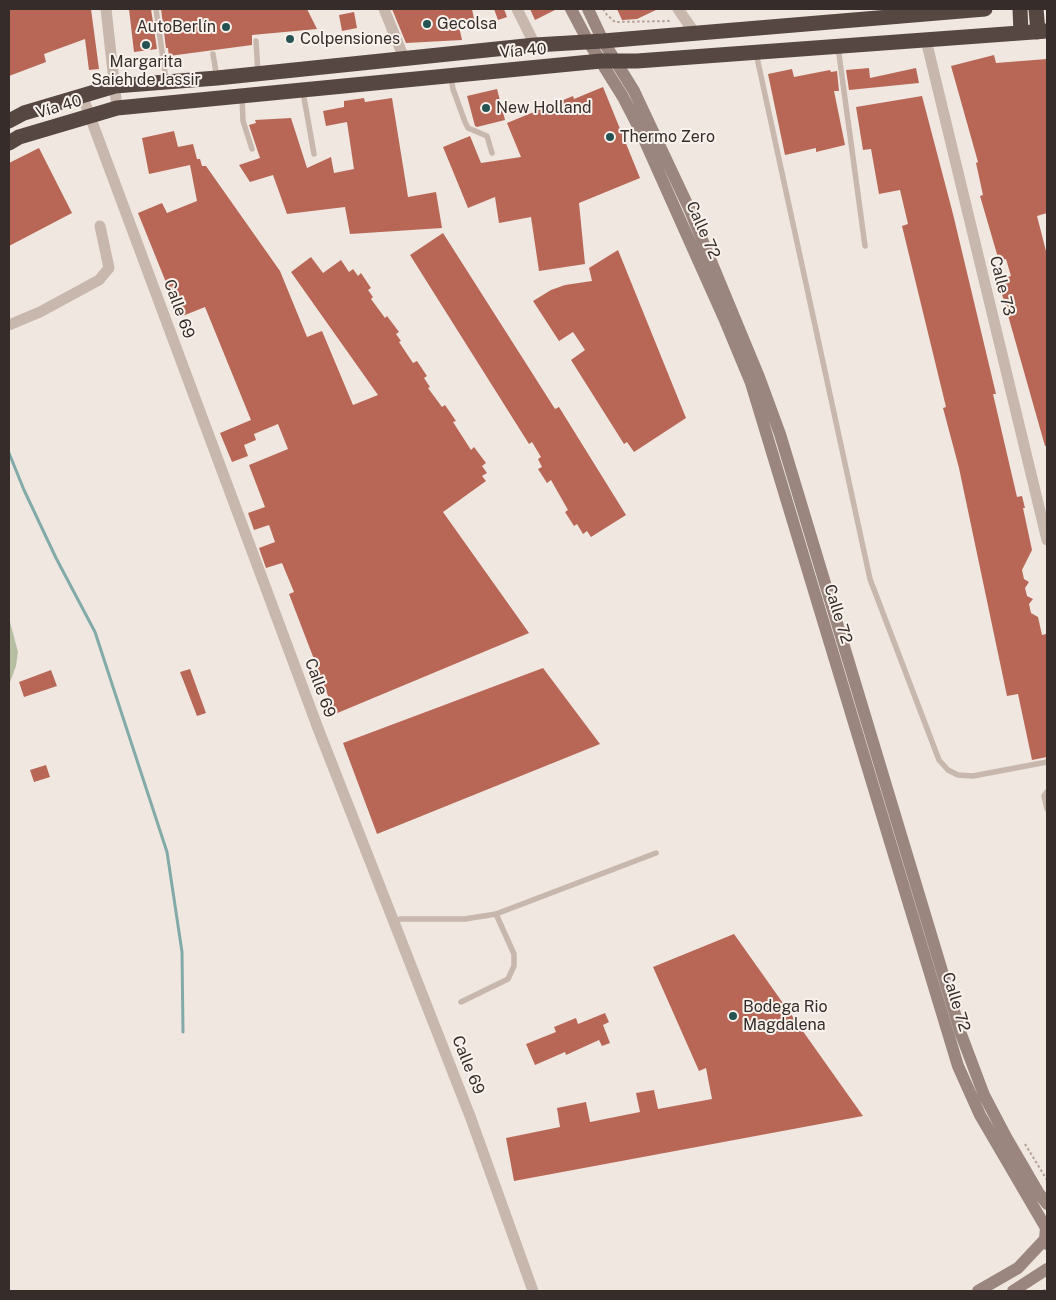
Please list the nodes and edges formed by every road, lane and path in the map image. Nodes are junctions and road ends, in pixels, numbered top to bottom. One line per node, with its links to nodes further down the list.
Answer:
1 (106, 9): 28 (street)
2 (156, 9): 27 (lane)
3 (384, 9): 22 (street)
4 (517, 9): 18 (street)
5 (571, 9): 17 (main road, Calle 72)
6 (588, 9): 17 (main road, Calle 72)
7 (603, 9): 12 (path)
8 (678, 9): 12 (street)
9 (985, 9): 12 (highway, Vía 40)
10 (1020, 9): 14 (highway)
11 (1036, 9): 13 (highway)
12 (690, 26): 17 (highway, Vía 40)
13 (1043, 32): 14 (highway, Vía 40)
14 (1021, 33): 15 (highway, Vía 40)
15 (926, 40): 19 (highway, Vía 40); 42 (street, Calle 73)
16 (256, 41): 24 (lane)
17 (595, 41): 18 (highway, Vía 40); 23 (main road, Calle 72)
18 (534, 45): 22 (highway, Vía 40)
19 (838, 47): 20 (highway, Vía 40); 40 (lane)
20 (756, 53): 23 (highway, Vía 40); 43 (lane)
21 (213, 54): 26 (lane)
22 (404, 58): 24 (highway, Vía 40)
23 (608, 61): 25 (highway, Vía 40); 50 (main road, Calle 72); 51 (main road, Calle 72)
24 (258, 74): 26 (highway, Vía 40)
25 (451, 76): 29 (highway, Vía 40); 37 (lane)
26 (217, 78): 27 (highway, Vía 40)
27 (166, 82): 28 (highway, Vía 40)
28 (115, 86): 30 (highway, Vía 40); 32 (street)
29 (303, 90): 31 (highway, Vía 40); 38 (lane)
30 (82, 95): 33 (street, Calle 69); 34 (highway, Vía 40)
31 (242, 96): 32 (highway, Vía 40); 36 (lane)
32 (117, 108): 33 (highway, Vía 40)
33 (89, 116): 35 (highway, Vía 40); 48 (street, Calle 69)
34 (9, 120)
35 (9, 143)
36 (252, 149)
37 (492, 153)
38 (314, 154)
39 (100, 226): 41 (street)
40 (865, 246)
41 (9, 325)
42 (1047, 540)
43 (1047, 762)
44 (1047, 792): 45 (lane)
45 (1047, 809)
46 (656, 853): 47 (lane)
47 (496, 914): 48 (lane); 49 (lane)
48 (393, 921): 54 (street, Calle 69)
49 (461, 1002)
50 (1047, 1204)
51 (1047, 1240): 55 (main road)
52 (1047, 1270): 56 (main road)
53 (1047, 1288): 57 (path)
54 (533, 1291)
55 (978, 1291)
56 (1013, 1291)
57 (1043, 1291)

